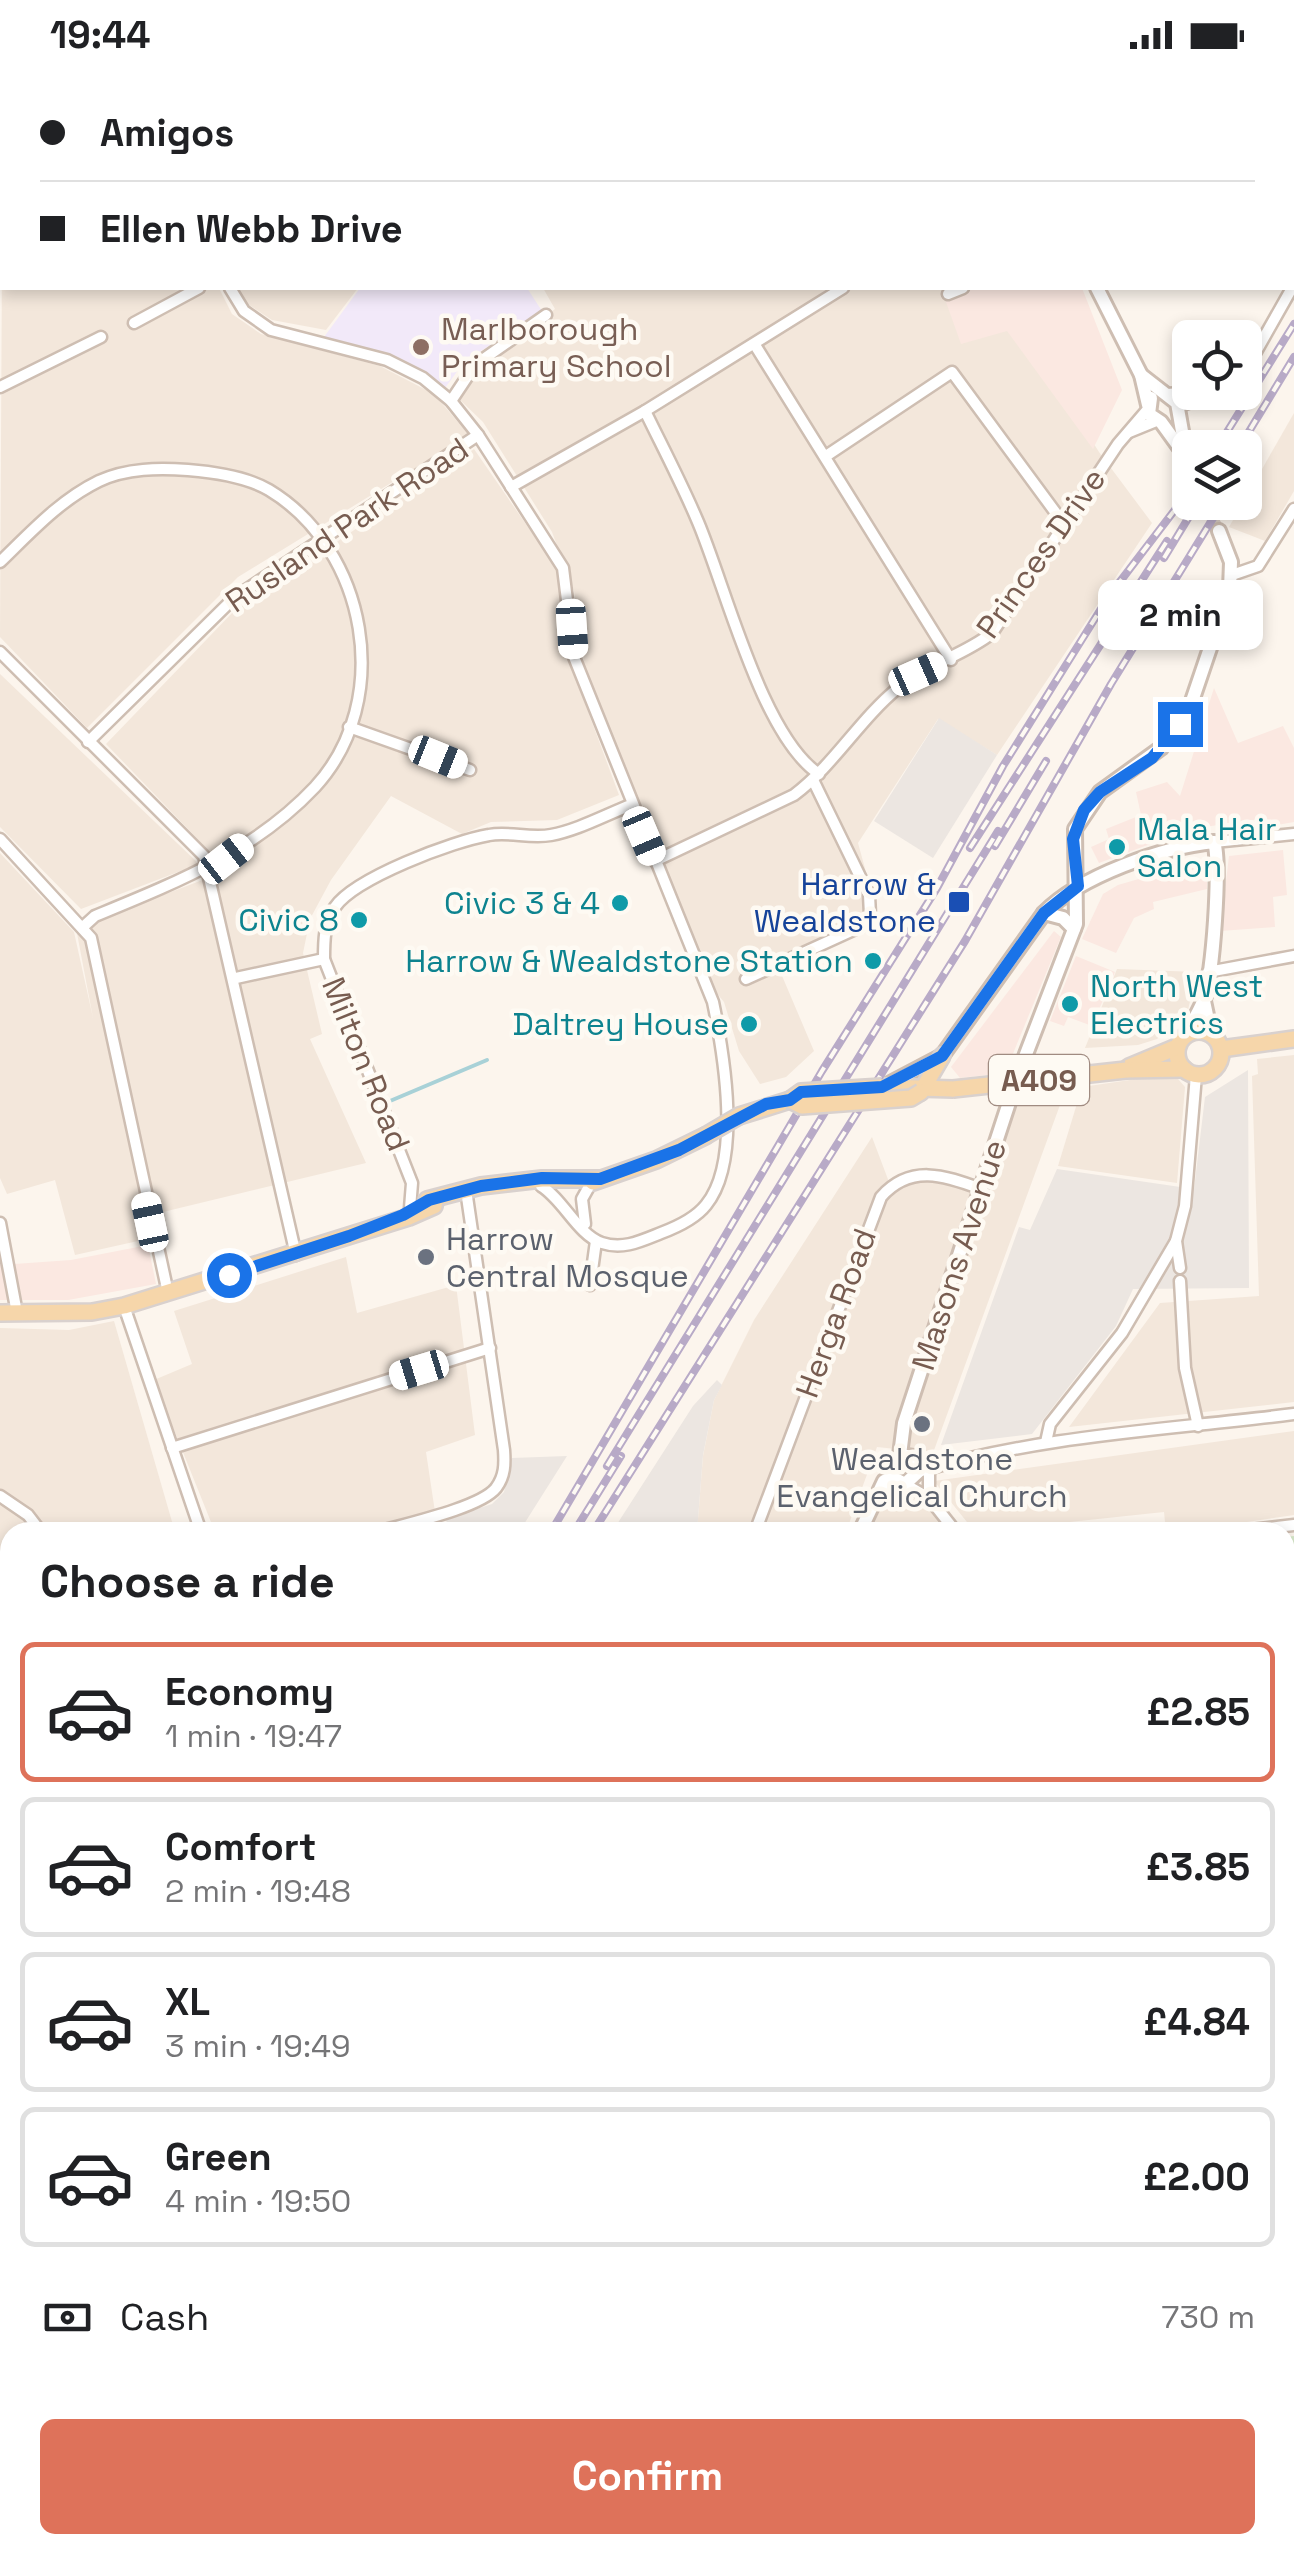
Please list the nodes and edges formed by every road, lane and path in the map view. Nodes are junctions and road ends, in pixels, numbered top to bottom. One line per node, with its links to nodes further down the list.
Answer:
1 (195, 290): 9 (street)
2 (231, 290): 17 (street)
3 (840, 290): 12 (street)
4 (958, 290): 7 (street)
5 (1098, 290): 13 (street)
6 (1291, 290): 11 (street)
7 (948, 294)
8 (546, 315): 17 (street)
9 (134, 323)
10 (101, 337): 14 (street)
11 (1262, 341)
12 (755, 345): 20 (street); 24 (street)
13 (1141, 374): 15 (street); 21 (street)
14 (0, 387)
15 (1166, 393): 16 (street); 18 (street); 21 (street)
16 (1172, 393)
17 (451, 401): 22 (street)
18 (1172, 401)
19 (1176, 410): 21 (street)
20 (645, 411): 25 (street); 37 (street)
21 (1153, 414): 23 (street); 27 (street, Princes Drive)
22 (478, 435): 25 (street); 29 (street, Rusland Park Road)
23 (1172, 438)
24 (826, 456): 27 (street); 33 (street)
25 (511, 486): 38 (street)
26 (1294, 508): 31 (street)
27 (1064, 524): 33 (street, Princes Drive)
28 (1219, 532): 31 (street)
29 (324, 539): 30 (street); 34 (street); 35 (street, Rusland Park Road)
30 (0, 562)
31 (1232, 575): 44 (street, Masons Avenue)
32 (0, 652): 35 (street)
33 (951, 660): 37 (street, Princes Drive)
34 (349, 727): 36 (street); 43 (street)
35 (88, 742): 43 (street)
36 (470, 770)
37 (816, 777): 42 (street, Princes Drive); 52 (street)
38 (631, 805): 42 (street); 49 (street, Milton Road)
39 (1294, 834): 41 (street)
40 (0, 839): 46 (street)
41 (1214, 842): 44 (street); 50 (street)
42 (655, 862): 75 (street)
43 (210, 869): 46 (street); 51 (street)
44 (1078, 886): 45 (street); 47 (street, Masons Avenue)
45 (1044, 913): 47 (street); 58 (street)
46 (84, 926): 81 (street)
47 (1074, 929): 69 (street, Masons Avenue)
48 (1294, 956): 50 (street)
49 (324, 959): 51 (street); 66 (street, Milton Road)
50 (1208, 972): 53 (street)
51 (236, 978): 77 (street)
52 (746, 979)
53 (1204, 1001): 54 (street); 55 (street)
54 (1211, 1034): 55 (main road); 57 (main road)
55 (1182, 1040): 59 (main road, A409); 60 (main road)
56 (1294, 1040): 57 (main road)
57 (1221, 1049): 60 (main road)
58 (937, 1063): 61 (street); 62 (street); 63 (main road)
59 (1143, 1067): 60 (main road, A409); 62 (main road, A409, bridge)
60 (1190, 1072): 76 (street)
61 (882, 1087): 63 (main road, A409); 64 (main road, A409, bridge)
62 (953, 1089): 63 (main road, A409)
63 (921, 1092): 64 (main road, A409, bridge)
64 (790, 1100): 65 (main road, A409, bridge)
65 (595, 1181): 67 (main road, A409); 68 (main road, A409); 74 (street)
66 (412, 1183): 71 (street, Milton Road); 72 (street, Milton Road)
67 (522, 1183): 68 (main road, A409); 70 (main road, A409)
68 (541, 1186): 74 (street)
69 (980, 1189): 89 (street, Masons Avenue); 97 (street, Herga Road)
70 (466, 1190): 71 (main road, A409); 84 (street)
71 (432, 1200): 72 (main road, A409)
72 (407, 1212): 77 (main road, A409)
73 (0, 1223): 83 (street)
74 (588, 1230): 75 (street)
75 (596, 1241): 80 (street)
76 (1176, 1241): 78 (street); 87 (street)
77 (296, 1255): 81 (main road, A409)
78 (1180, 1268)
79 (1180, 1281): 86 (street)
80 (590, 1285)
81 (168, 1293): 82 (main road, A409)
82 (124, 1306): 83 (main road, A409); 88 (street)
83 (8, 1313)
84 (490, 1348): 88 (street); 96 (street)
85 (1294, 1414): 86 (street)
86 (1198, 1426): 87 (street)
87 (1046, 1442): 90 (street)
88 (172, 1448): 95 (street)
89 (900, 1454): 90 (street); 91 (street, Masons Avenue)
90 (921, 1467): 91 (street); 93 (street)
91 (898, 1480): 93 (street); 98 (street)
92 (0, 1496): 94 (street)
93 (929, 1498): 99 (street)
94 (34, 1522)
95 (198, 1522)
96 (409, 1522)
97 (759, 1522)
98 (865, 1522)
99 (948, 1522)

